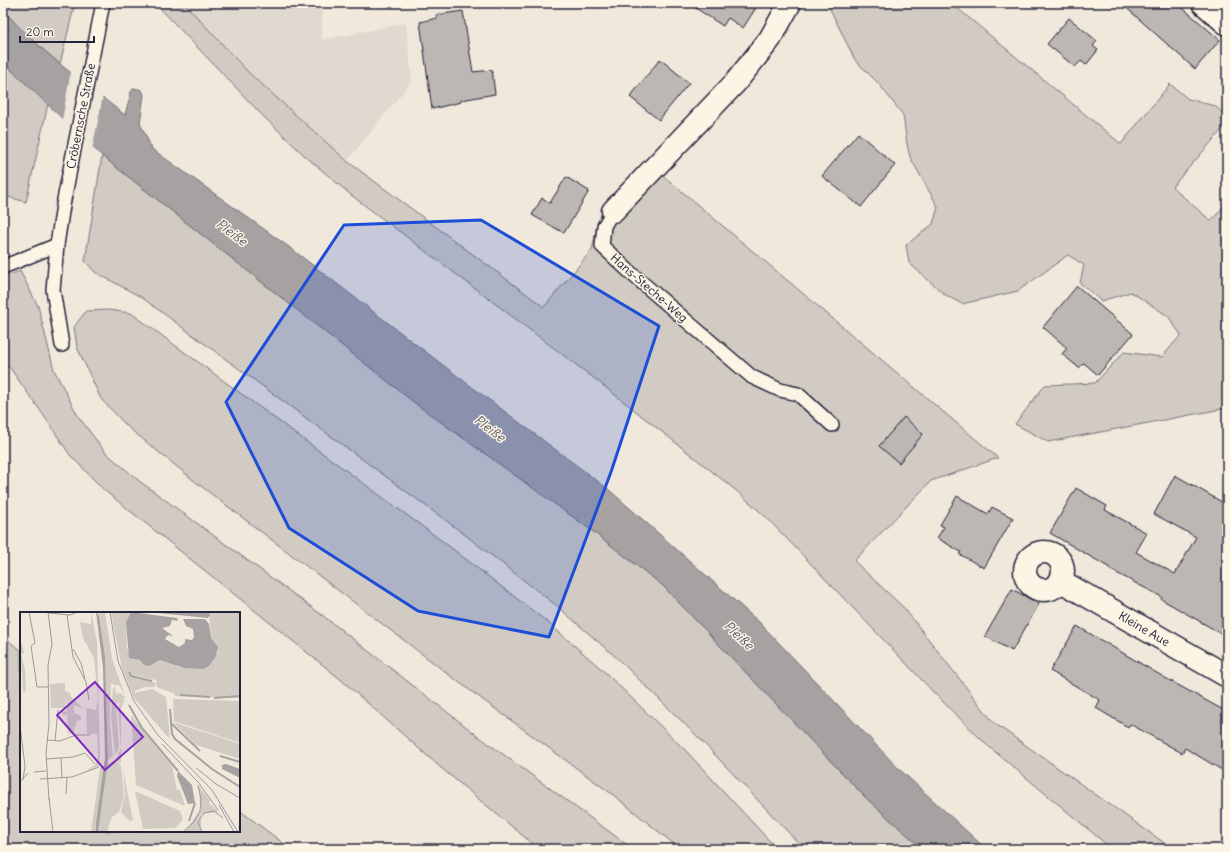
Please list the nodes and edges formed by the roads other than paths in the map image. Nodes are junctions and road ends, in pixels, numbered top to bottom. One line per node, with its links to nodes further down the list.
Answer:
1 (790, 3): 5 (street, Hans-Steche-Weg)
2 (1204, 3): 4 (street)
3 (102, 9): 6 (lane, Cröbernsche Straße)
4 (1227, 24)
5 (613, 211): 9 (lane, Hans-Steche-Weg)
6 (57, 245): 7 (lane); 8 (lane, Cröbernsche Straße)
7 (3, 267)
8 (62, 345)
9 (832, 425)
10 (1061, 581): 11 (street, Kleine Aue)
11 (1227, 676)

